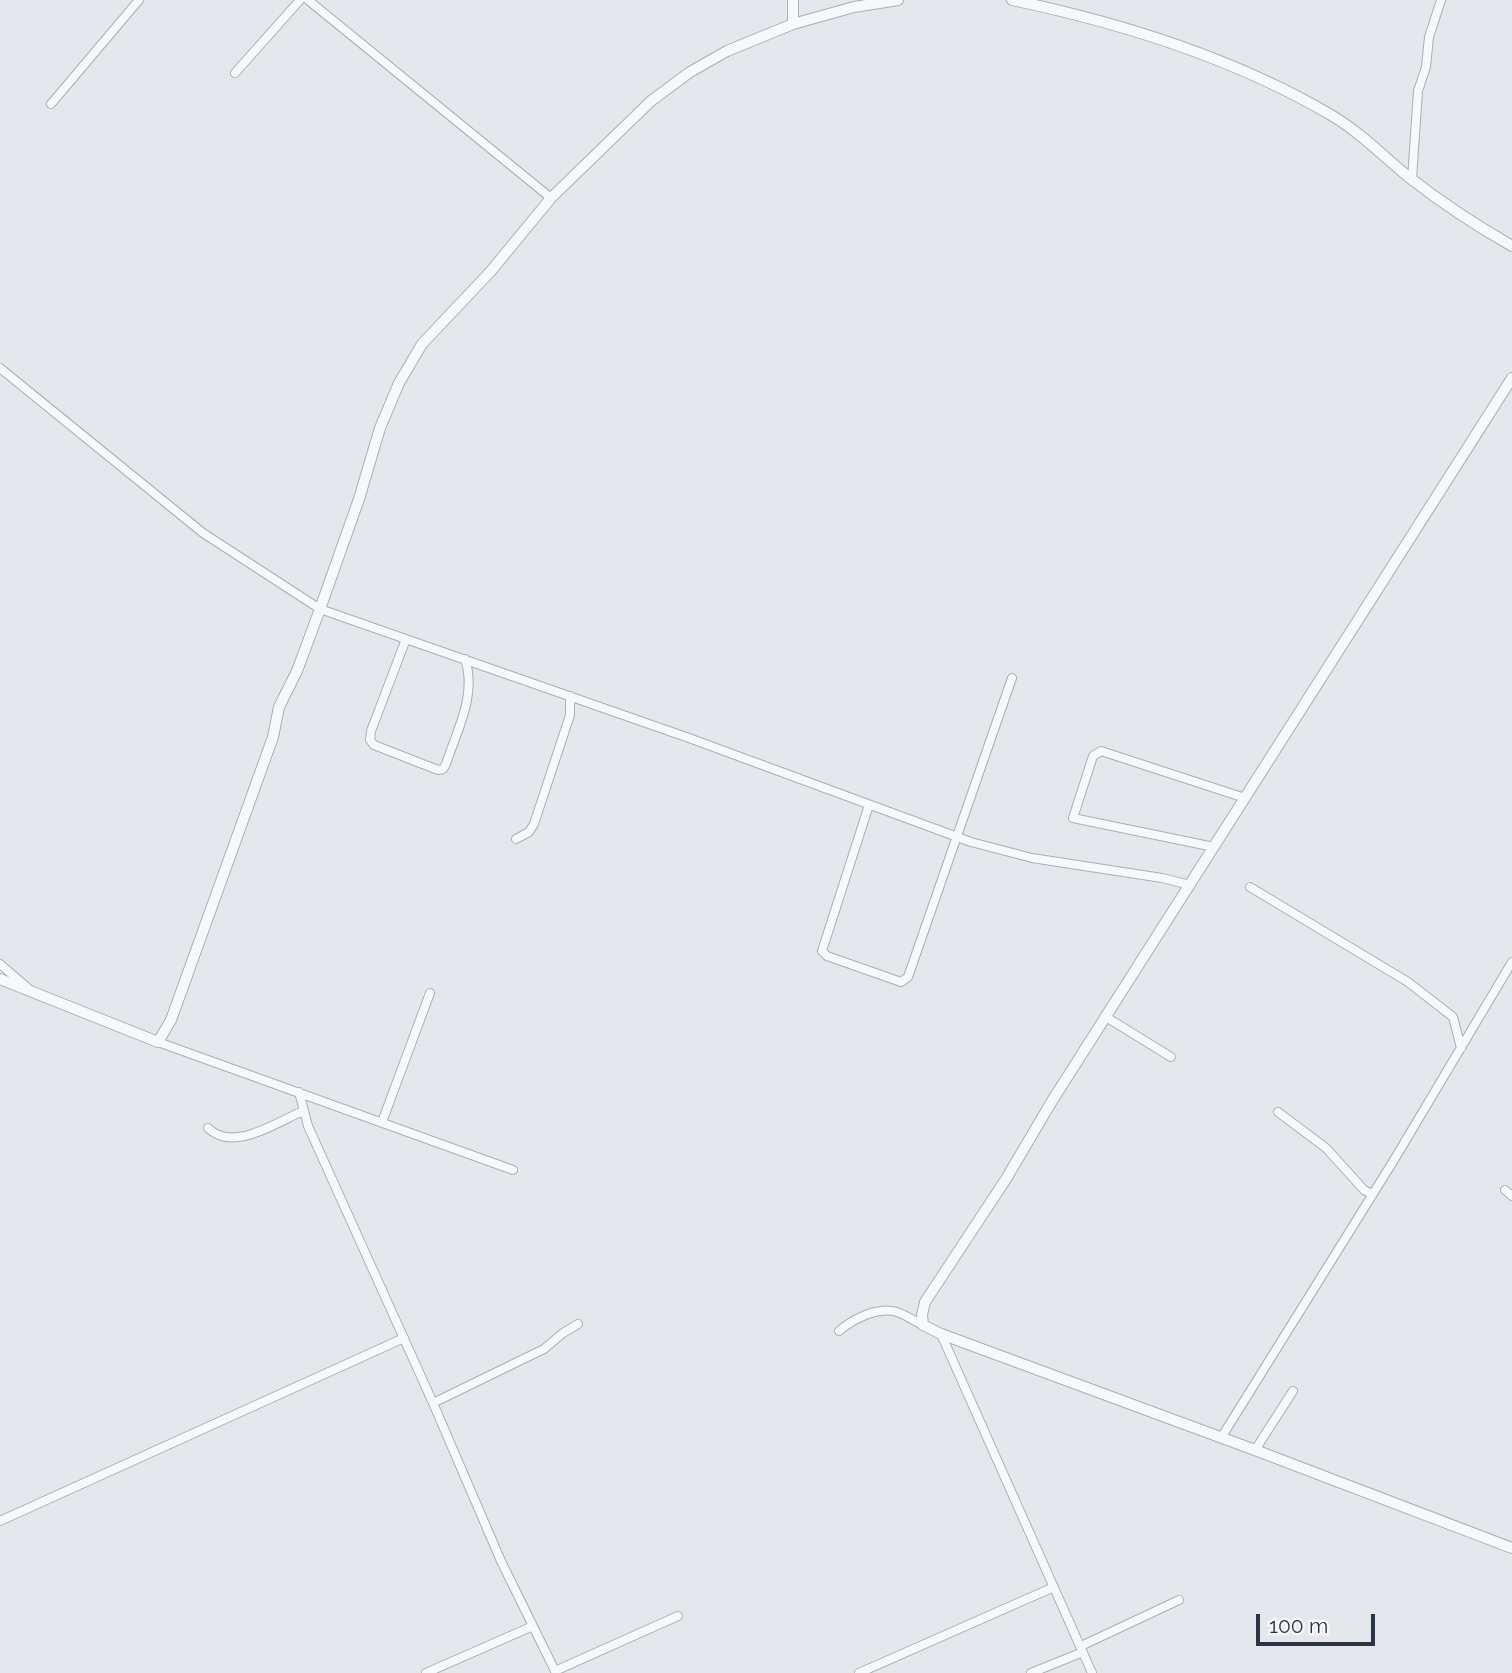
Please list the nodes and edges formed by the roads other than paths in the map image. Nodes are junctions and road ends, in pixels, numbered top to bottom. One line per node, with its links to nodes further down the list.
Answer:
1 (139, 0): 10 (street)
2 (300, 0): 9 (street)
3 (793, 0): 8 (street)
4 (898, 0): 8 (street)
5 (1012, 0): 11 (street)
6 (1441, 0): 11 (street)
7 (312, 1): 12 (street)
8 (793, 24): 12 (street)
9 (235, 73)
10 (51, 104)
11 (1412, 179): 13 (street)
12 (551, 198): 16 (street)
13 (1512, 246)
14 (0, 368): 16 (street)
15 (1512, 378): 21 (street)
16 (320, 608): 17 (street); 34 (street)
17 (406, 639): 18 (street); 18 (street)
18 (465, 659): 20 (street)
19 (1012, 678): 23 (street)
20 (570, 696): 22 (street); 24 (street)
21 (1245, 798): 25 (street); 25 (street)
22 (869, 805): 23 (street); 23 (street)
23 (957, 837): 26 (street)
24 (516, 839)
25 (1214, 847): 26 (street)
26 (1190, 885): 33 (street)
27 (1250, 887): 35 (street)
28 (1512, 962): 35 (street)
29 (0, 964): 31 (street)
30 (0, 979): 31 (street)
31 (32, 991): 34 (street)
32 (430, 993): 40 (street)
33 (1106, 1017): 36 (street); 45 (street)
34 (158, 1042): 37 (street)
35 (1461, 1048): 43 (street)
36 (1171, 1057)
37 (299, 1092): 38 (street); 40 (street)
38 (303, 1111): 41 (street); 48 (street)
39 (1278, 1112): 43 (street)
40 (382, 1122): 42 (street)
41 (208, 1128)
42 (513, 1170)
43 (1372, 1194): 51 (street)
44 (578, 1324): 50 (street)
45 (923, 1325): 46 (street); 47 (street)
46 (839, 1331)
47 (941, 1334): 51 (street); 55 (street)
48 (404, 1338): 50 (street); 53 (street)
49 (1293, 1391): 52 (street)
50 (433, 1402): 58 (street)
51 (1221, 1438): 52 (street)
52 (1255, 1450): 54 (street)
53 (0, 1521)
54 (1512, 1548)
55 (1054, 1587): 59 (street); 62 (street)
56 (1179, 1600): 59 (street)
57 (678, 1616): 60 (street)
58 (533, 1626): 60 (street); 61 (street)
59 (1082, 1649): 63 (street); 64 (street)
60 (555, 1672)
61 (426, 1673)
62 (859, 1673)
63 (1031, 1673)
64 (1093, 1673)

